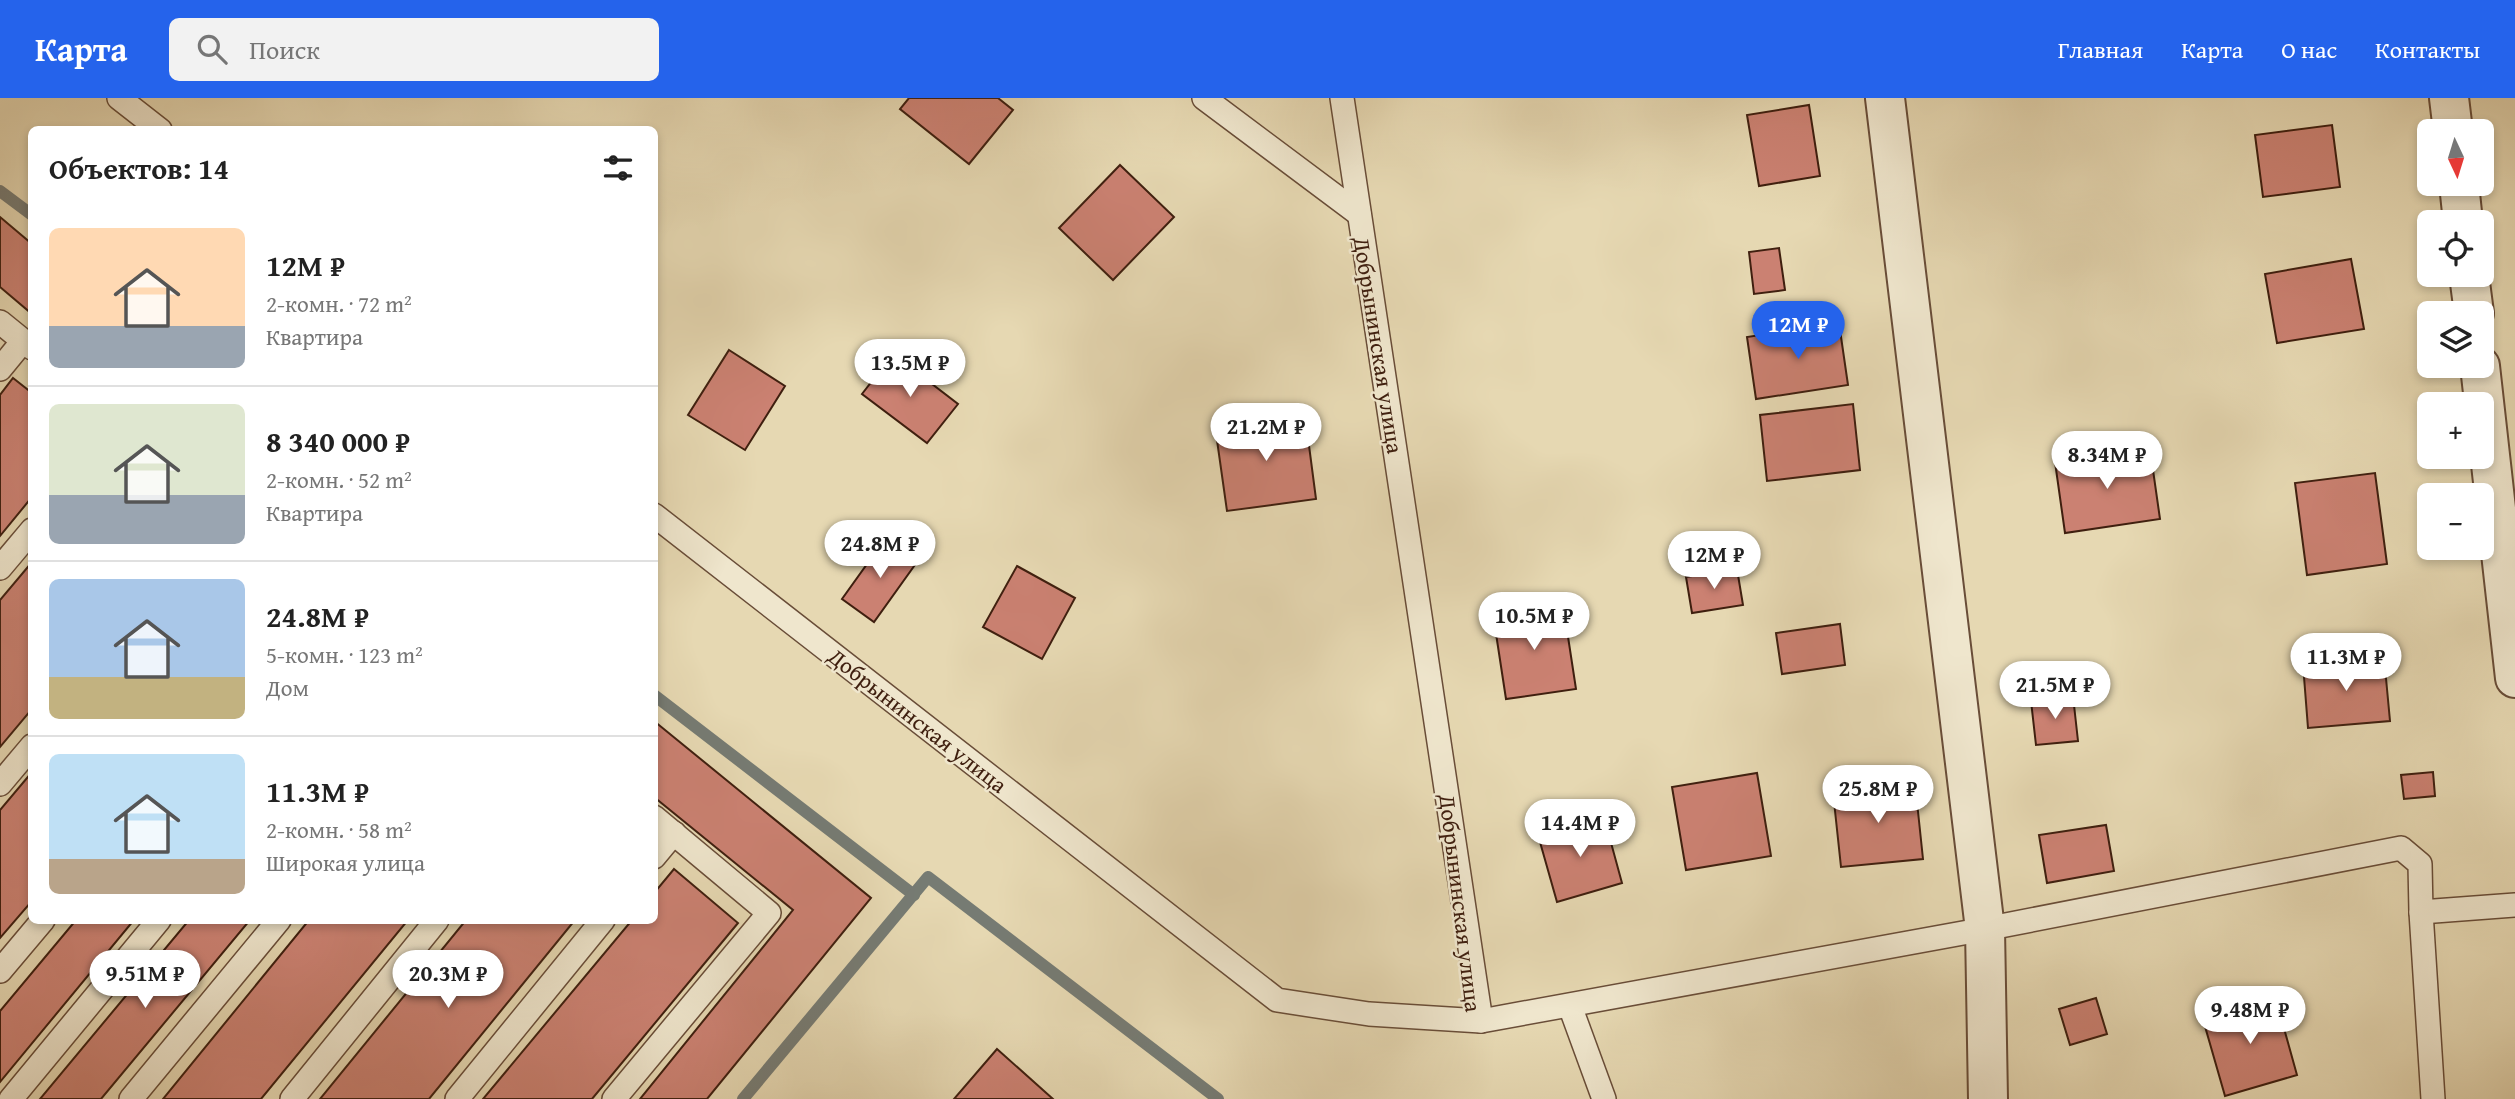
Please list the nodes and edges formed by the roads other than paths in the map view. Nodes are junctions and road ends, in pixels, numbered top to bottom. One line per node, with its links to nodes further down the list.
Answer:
1 (119, 98): 7 (lane)
2 (1204, 98): 8 (lane)
3 (1342, 98): 8 (lane, Добрынинская улица)
4 (1885, 98): 29 (street)
5 (2449, 98): 6 (street)
6 (2452, 119)
7 (155, 126)
8 (1359, 214): 32 (lane, Добрынинская улица)
9 (0, 322): 10 (lane)
10 (27, 345): 11 (lane)
11 (0, 369)
12 (2481, 378): 16 (street)
13 (658, 518): 32 (lane, Добрынинская улица)
14 (28, 535): 15 (lane)
15 (0, 568)
16 (2515, 678)
17 (28, 751): 18 (lane)
18 (0, 784)
19 (658, 820): 20 (lane)
20 (674, 834): 21 (lane); 37 (lane)
21 (658, 852)
22 (2515, 905): 23 (lane)
23 (2421, 912): 29 (lane); 40 (lane)
24 (40, 924): 30 (lane)
25 (156, 924): 33 (lane)
26 (276, 924): 34 (lane)
27 (434, 924): 35 (lane)
28 (600, 924): 36 (lane)
29 (1985, 929): 31 (lane); 39 (street)
30 (0, 971)
31 (1570, 1006): 32 (lane); 38 (lane)
32 (1481, 1021)
33 (11, 1099)
34 (131, 1099)
35 (292, 1099)
36 (457, 1099)
37 (614, 1099)
38 (1604, 1099)
39 (1988, 1099)
40 (2433, 1099)

